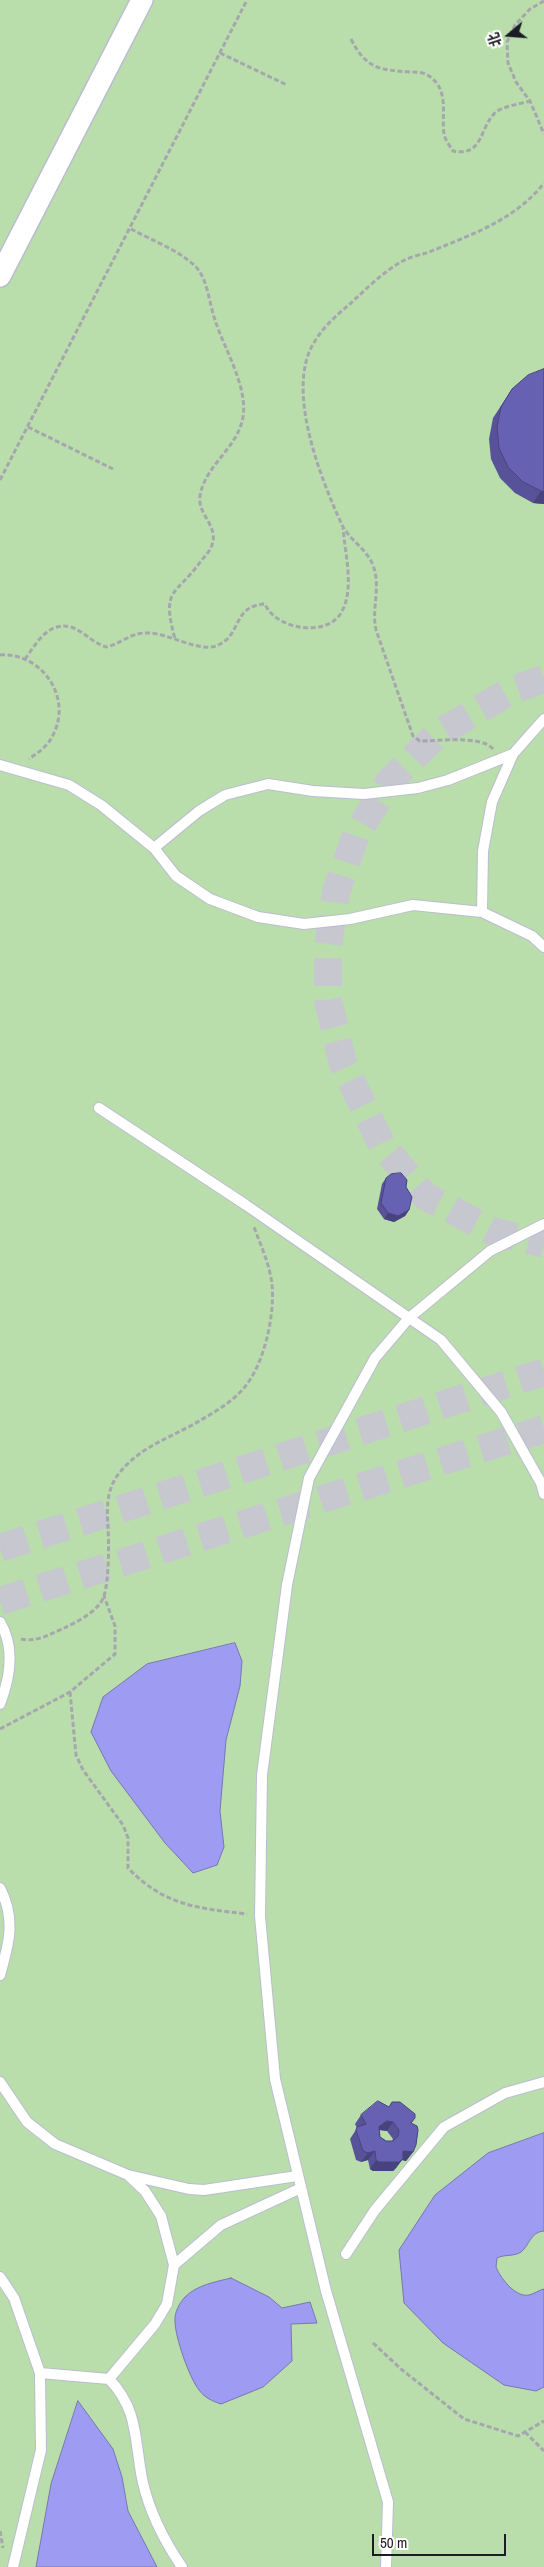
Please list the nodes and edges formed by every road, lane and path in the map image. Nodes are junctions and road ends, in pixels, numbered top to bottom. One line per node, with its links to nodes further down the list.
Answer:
1 (142, 0): 11 (street)
2 (247, 0): 5 (path)
3 (544, 1): 7 (path)
4 (351, 39): 7 (path)
5 (220, 53): 6 (path); 10 (path)
6 (287, 85)
7 (530, 101): 8 (path)
8 (544, 134)
9 (544, 183): 15 (path)
10 (131, 229): 12 (path); 16 (path)
11 (0, 276)
12 (28, 427): 13 (path); 14 (path)
13 (113, 469)
14 (0, 480)
15 (343, 528): 16 (path); 21 (path)
16 (175, 639): 18 (path)
17 (0, 655): 18 (path)
18 (25, 659): 23 (path)
19 (544, 719): 20 (lane)
20 (513, 754): 21 (lane); 25 (lane)
21 (501, 759): 24 (lane)
22 (0, 765): 23 (lane)
23 (16, 768): 24 (lane)
24 (154, 848): 25 (lane)
25 (482, 912): 26 (lane)
26 (544, 947)
27 (99, 1108): 28 (lane)
28 (246, 1205): 30 (lane); 32 (path)
29 (544, 1224): 30 (lane)
30 (409, 1318): 31 (lane); 39 (lane)
31 (544, 1494)
32 (104, 1596): 34 (path); 35 (path)
33 (0, 1622): 34 (lane)
34 (6, 1633): 36 (lane)
35 (70, 1692): 37 (path); 39 (path)
36 (0, 1704)
37 (0, 1729)
38 (0, 1888): 40 (lane)
39 (260, 1916): 44 (lane)
40 (0, 1975)
41 (0, 2082): 43 (lane)
42 (544, 2082): 46 (lane)
43 (128, 2175): 44 (lane); 47 (lane)
44 (297, 2176): 45 (lane)
45 (301, 2188): 47 (lane); 57 (lane)
46 (346, 2254)
47 (174, 2265): 51 (lane)
48 (0, 2277): 50 (lane)
49 (373, 2343): 53 (path)
50 (40, 2373): 51 (lane); 55 (lane)
51 (109, 2379): 56 (lane)
52 (544, 2421): 53 (path)
53 (525, 2432): 54 (path)
54 (544, 2451)
55 (13, 2567)
56 (182, 2567)
57 (386, 2567)

